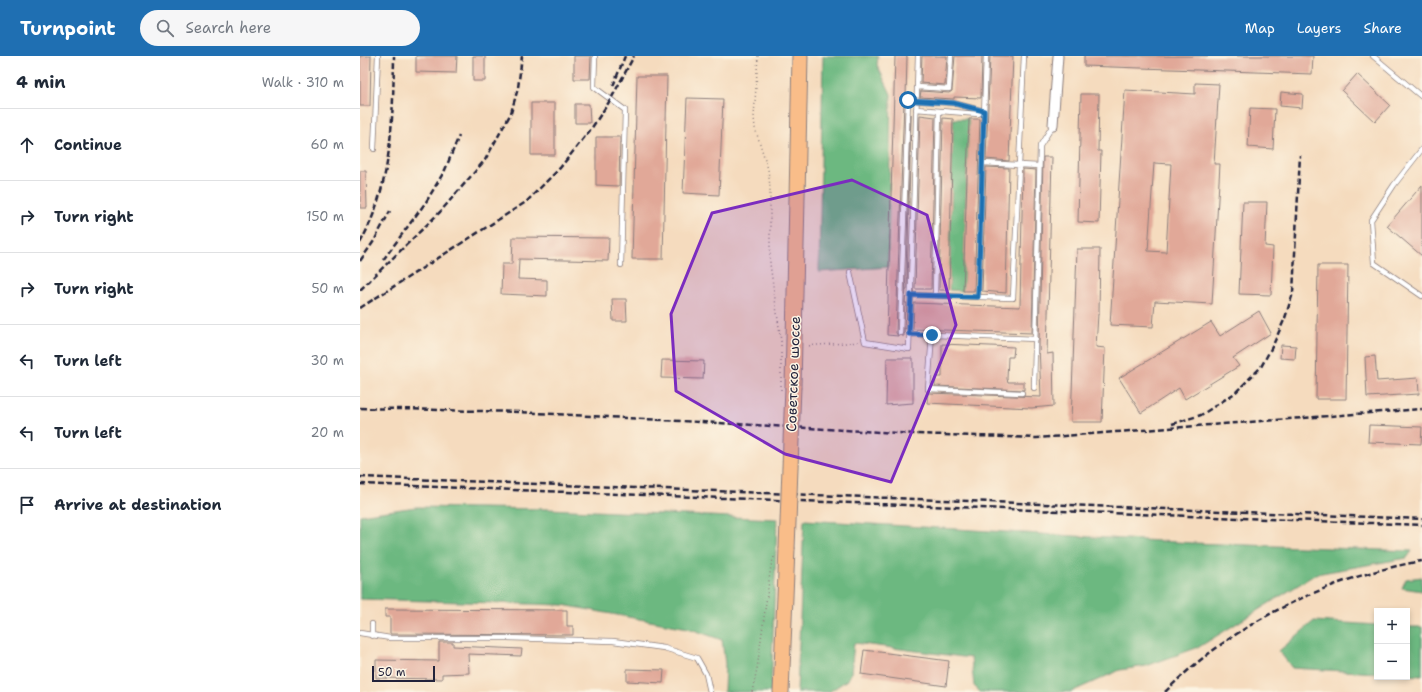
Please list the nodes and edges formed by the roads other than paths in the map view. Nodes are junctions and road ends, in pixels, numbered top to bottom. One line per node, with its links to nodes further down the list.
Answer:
1 (378, 56): 16 (lane)
2 (595, 56): 21 (lane)
3 (800, 56): 37 (main road, Советское шоссе, bridge)
4 (918, 56): 10 (lane)
5 (951, 56): 10 (lane)
6 (986, 56): 14 (lane)
7 (1024, 56): 19 (lane)
8 (1058, 56): 15 (street)
9 (1373, 56): 11 (lane)
10 (917, 87): 12 (lane)
11 (1422, 97)
12 (916, 110): 13 (lane); 23 (lane)
13 (939, 111): 14 (lane); 24 (lane)
14 (984, 111): 18 (lane); 27 (lane, bridge)
15 (1053, 125): 20 (lane)
16 (374, 148)
17 (1422, 149): 25 (lane)
18 (983, 163): 19 (lane); 26 (lane)
19 (1019, 164): 20 (lane); 26 (lane)
20 (1039, 166): 30 (lane)
21 (621, 265)
22 (850, 272): 28 (lane)
23 (911, 295): 24 (lane); 28 (lane)
24 (935, 295): 26 (lane)
25 (1422, 296)
26 (978, 297)
27 (900, 332)
28 (909, 334): 29 (lane)
29 (932, 335): 30 (lane); 32 (lane)
30 (1036, 339): 31 (lane)
31 (1034, 388)
32 (1022, 393)
33 (372, 624): 35 (lane)
34 (360, 633): 35 (lane)
35 (372, 636): 36 (lane)
36 (710, 692)
37 (781, 692)

